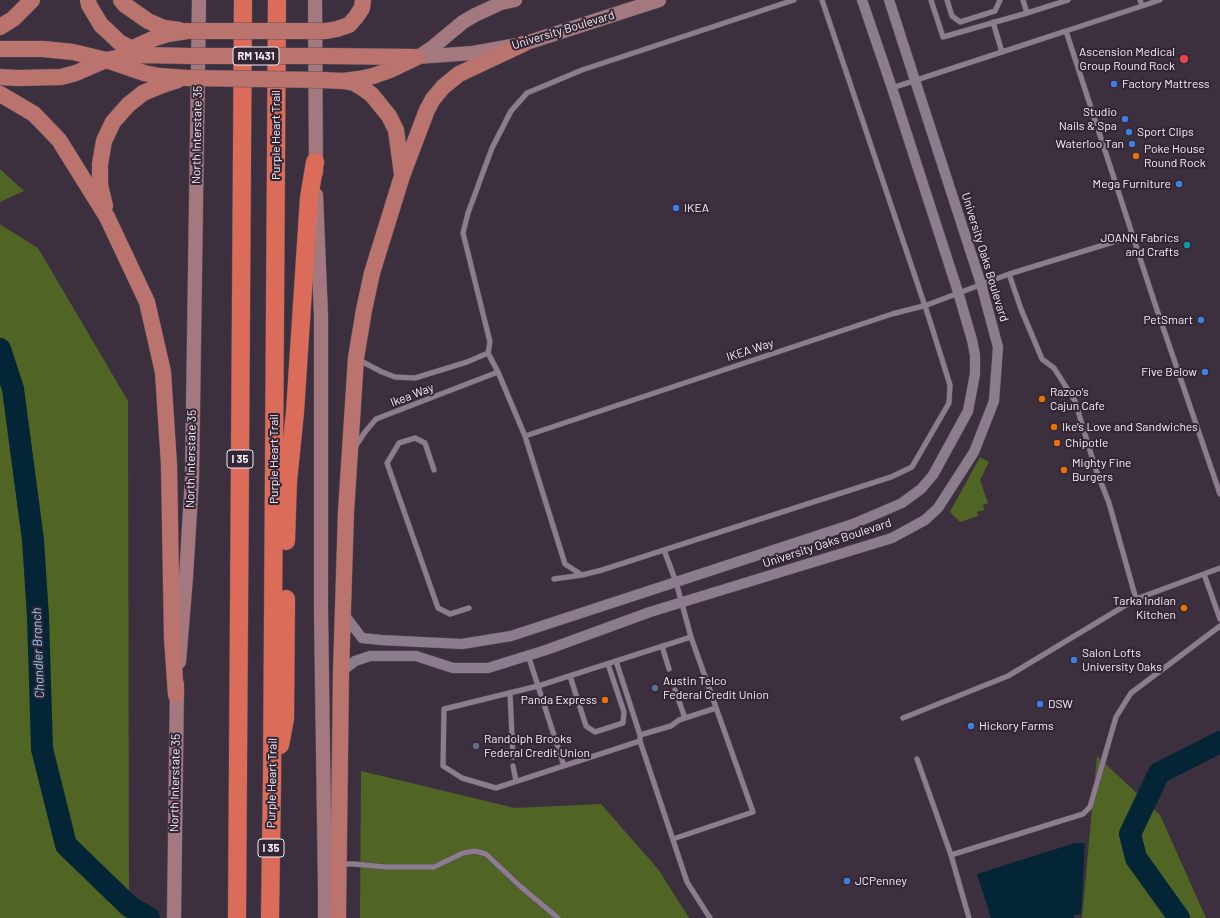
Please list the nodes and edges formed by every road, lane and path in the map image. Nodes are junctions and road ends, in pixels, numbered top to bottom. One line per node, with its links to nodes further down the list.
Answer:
1 (32, 0): 25 (main road)
2 (88, 0): 30 (main road)
3 (121, 0): 26 (main road)
4 (199, 0): 79 (main road, North Interstate 35)
5 (243, 0): 95 (highway, I 35)
6 (277, 0): 89 (highway, Purple Heart Trail / I 35)
7 (316, 0): 41 (main road)
8 (363, 0): 26 (main road, bridge)
9 (515, 0): 33 (main road, University Boulevard)
10 (659, 0): 28 (main road, University Boulevard)
11 (794, 0): 49 (lane)
12 (822, 0): 48 (lane)
13 (862, 0): 39 (street, University Oaks Boulevard)
14 (889, 0): 38 (street, University Oaks Boulevard)
15 (931, 0): 24 (lane)
16 (947, 0): 17 (lane)
17 (1000, 0)
18 (1023, 0): 23 (lane)
19 (1068, 0): 23 (lane)
20 (1140, 0): 22 (lane)
21 (1160, 0): 22 (lane)
22 (1142, 6): 27 (lane)
23 (1028, 13): 24 (lane)
24 (993, 22): 31 (lane)
25 (0, 27)
26 (189, 31): 30 (main road)
27 (1066, 31): 31 (lane); 44 (lane)
28 (523, 44): 33 (main road, University Boulevard); 42 (main road)
29 (0, 49): 34 (main road, RM 1431)
30 (132, 49): 32 (main road); 34 (main road)
31 (1002, 52): 38 (lane)
32 (158, 56): 33 (main road, University Boulevard / RM 1431, bridge); 34 (main road, RM 1431)
33 (417, 57): 37 (main road, University Boulevard / RM 1431)
34 (106, 60): 35 (main road, RM 1431); 36 (main road, RM 1431)
35 (0, 77)
36 (188, 78): 37 (main road, University Boulevard / RM 1431, bridge); 43 (main road)
37 (343, 81): 42 (main road)
38 (916, 81): 39 (lane); 46 (street, University Oaks Boulevard)
39 (892, 88): 47 (street, University Oaks Boulevard)
40 (0, 94): 43 (main road)
41 (315, 162): 89 (highway); 97 (main road)
42 (402, 176): 50 (main road)
43 (107, 217): 79 (main road)
44 (1133, 236): 45 (lane, IKEA Way); 55 (lane)
45 (1009, 274): 46 (lane, IKEA Way); 62 (lane)
46 (980, 284): 47 (lane, IKEA Way); 63 (street, University Oaks Boulevard)
47 (958, 292): 48 (lane, IKEA Way); 61 (street, University Oaks Boulevard)
48 (925, 305): 52 (lane, IKEA Way); 56 (lane)
49 (488, 354): 50 (lane); 51 (lane)
50 (356, 358): 53 (main road)
51 (498, 372): 52 (lane); 53 (lane, Ikea Way)
52 (525, 436): 59 (lane)
53 (349, 456): 65 (main road)
54 (434, 470): 64 (lane)
55 (1220, 494)
56 (664, 550): 59 (lane); 61 (lane)
57 (1220, 568): 58 (lane)
58 (1204, 574): 62 (lane); 66 (lane)
59 (582, 575): 60 (lane)
60 (554, 579)
61 (676, 582): 63 (lane); 65 (street, University Oaks Boulevard)
62 (1136, 599): 82 (lane)
63 (681, 602): 68 (lane); 70 (street, University Oaks Boulevard)
64 (469, 608)
65 (343, 613): 74 (main road)
66 (1220, 618)
67 (1220, 626): 92 (lane)
68 (691, 637): 69 (lane); 80 (lane)
69 (662, 646): 71 (lane); 73 (lane)
70 (528, 656): 74 (street, University Oaks Boulevard); 76 (lane)
71 (616, 661): 72 (lane); 83 (lane)
72 (608, 664): 75 (lane); 75 (lane)
73 (669, 670)
74 (341, 672): 93 (main road)
75 (570, 676): 76 (lane)
76 (538, 686): 78 (lane); 88 (lane)
77 (675, 690): 81 (lane)
78 (510, 693): 85 (lane); 90 (lane)
79 (176, 695): 94 (main road, North Interstate 35)
80 (716, 708): 81 (lane); 91 (lane)
81 (685, 718): 83 (lane)
82 (904, 718)
83 (640, 735): 84 (lane)
84 (640, 741): 88 (lane); 91 (lane)
85 (513, 757)
86 (917, 758): 92 (lane)
87 (513, 766): 90 (lane)
88 (564, 766): 90 (lane)
89 (272, 779): 96 (highway, Purple Heart Trail / I 35)
90 (516, 782)
91 (673, 839): 100 (lane)
92 (951, 855): 101 (lane)
93 (340, 864): 98 (main road); 99 (lane)
94 (174, 918)
95 (237, 918)
96 (270, 918)
97 (325, 918)
98 (338, 918)
99 (558, 918)
100 (710, 918)
101 (969, 918)

